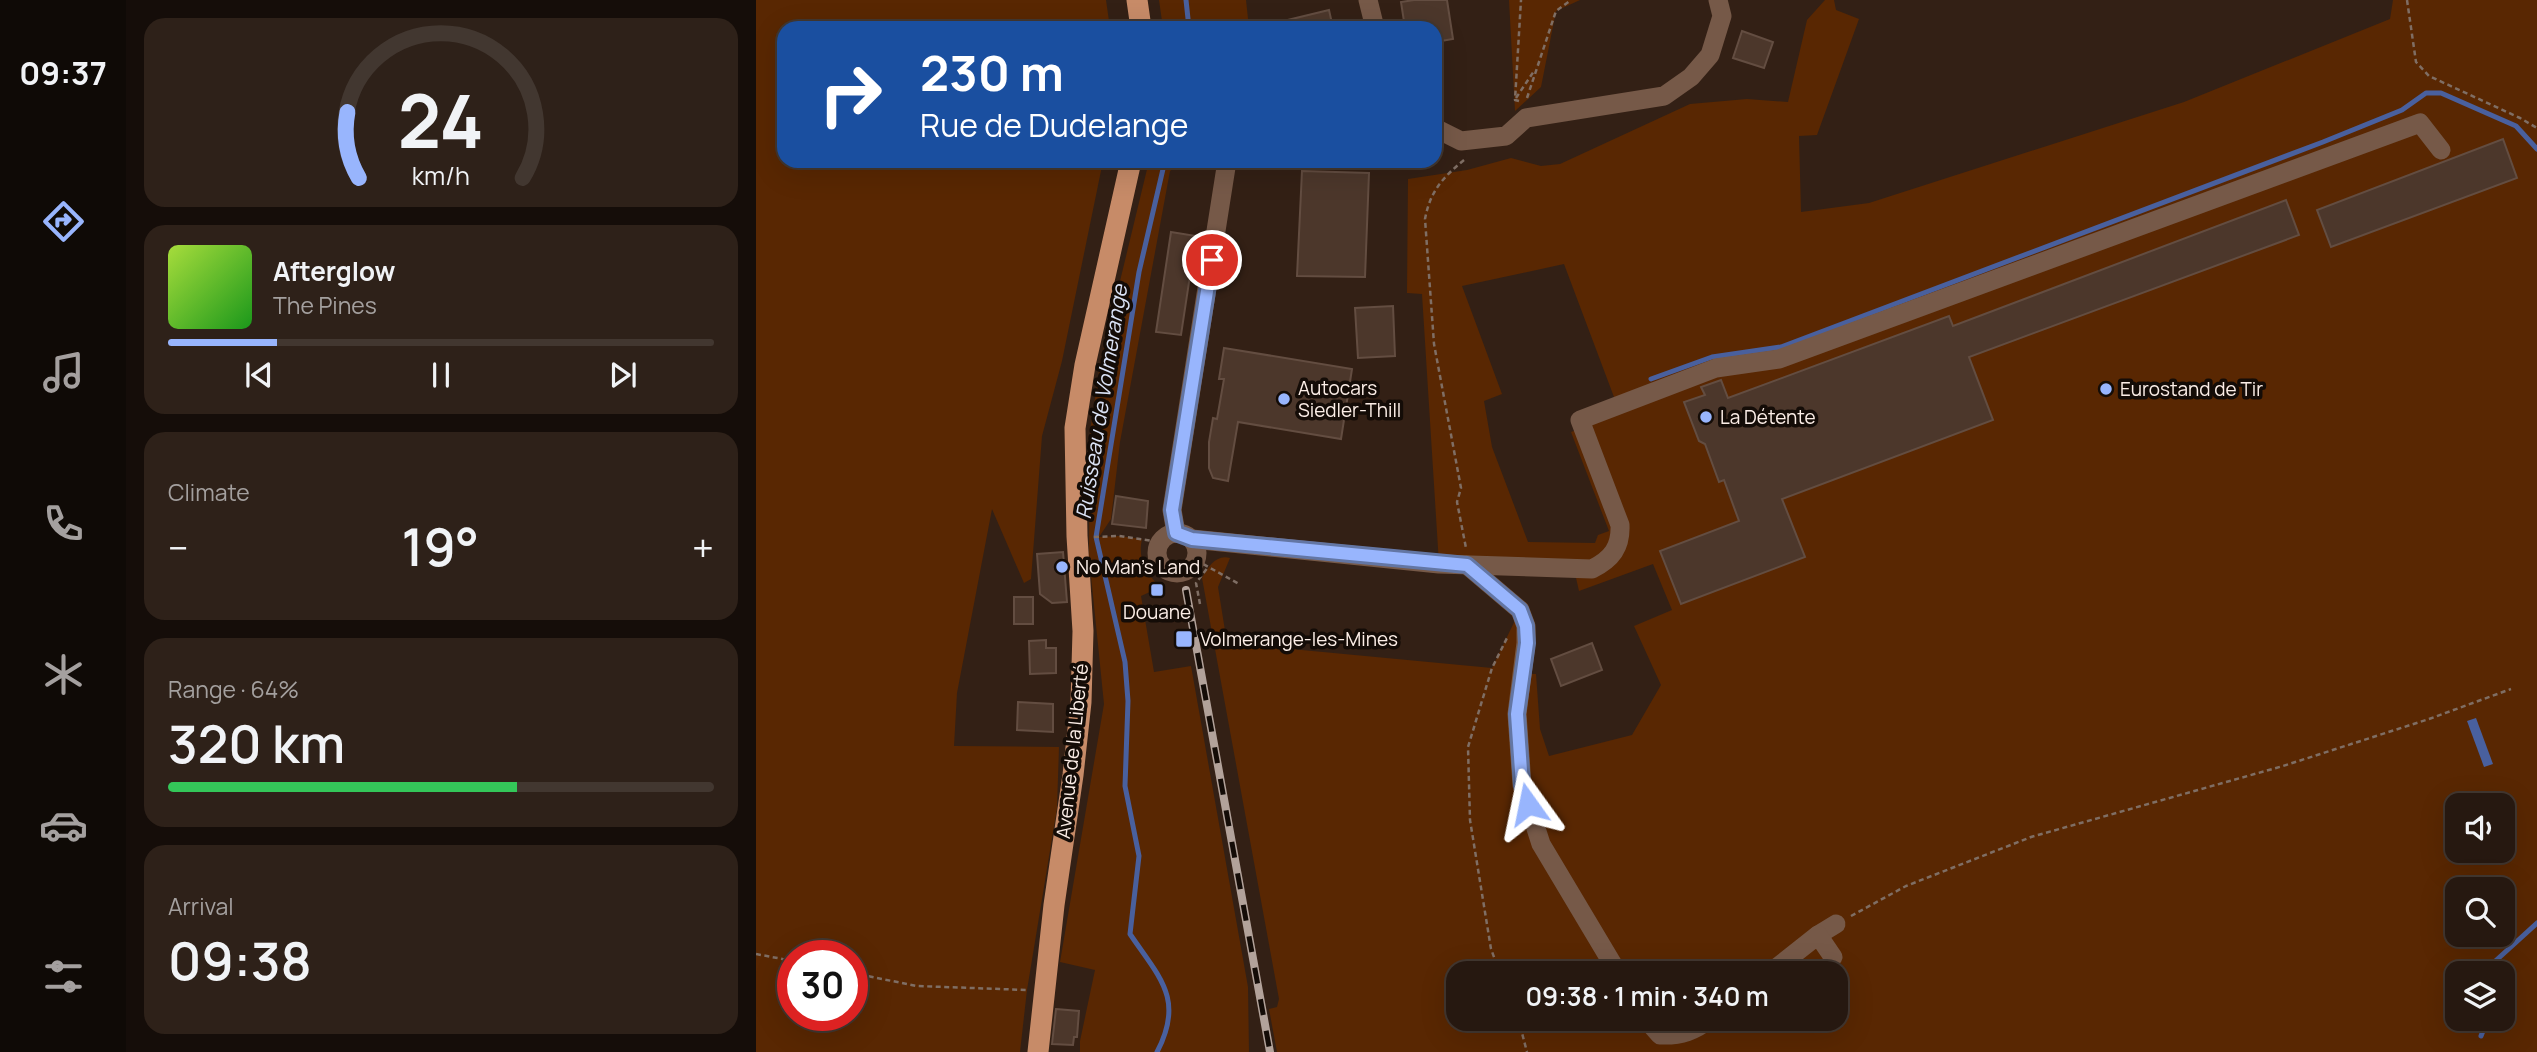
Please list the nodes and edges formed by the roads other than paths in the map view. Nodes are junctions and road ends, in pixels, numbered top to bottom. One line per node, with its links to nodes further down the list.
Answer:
1 (1137, 0): 4 (main road)
2 (1367, 0): 5 (street)
3 (1718, 0): 6 (street)
4 (1140, 21)
5 (1373, 21)
6 (1442, 132)
7 (2441, 150): 11 (street)
8 (1129, 168): 19 (main road, Avenue de la Liberté)
9 (1226, 168): 10 (street)
10 (1176, 538): 10 (street); 11 (street)
11 (1467, 565): 15 (street)
12 (1836, 924): 13 (street)
13 (1818, 935): 14 (street); 16 (street)
14 (1833, 957)
15 (1611, 961)
16 (1785, 961)
17 (1656, 1031): 18 (street)
18 (1692, 1031)
19 (1038, 1052)

